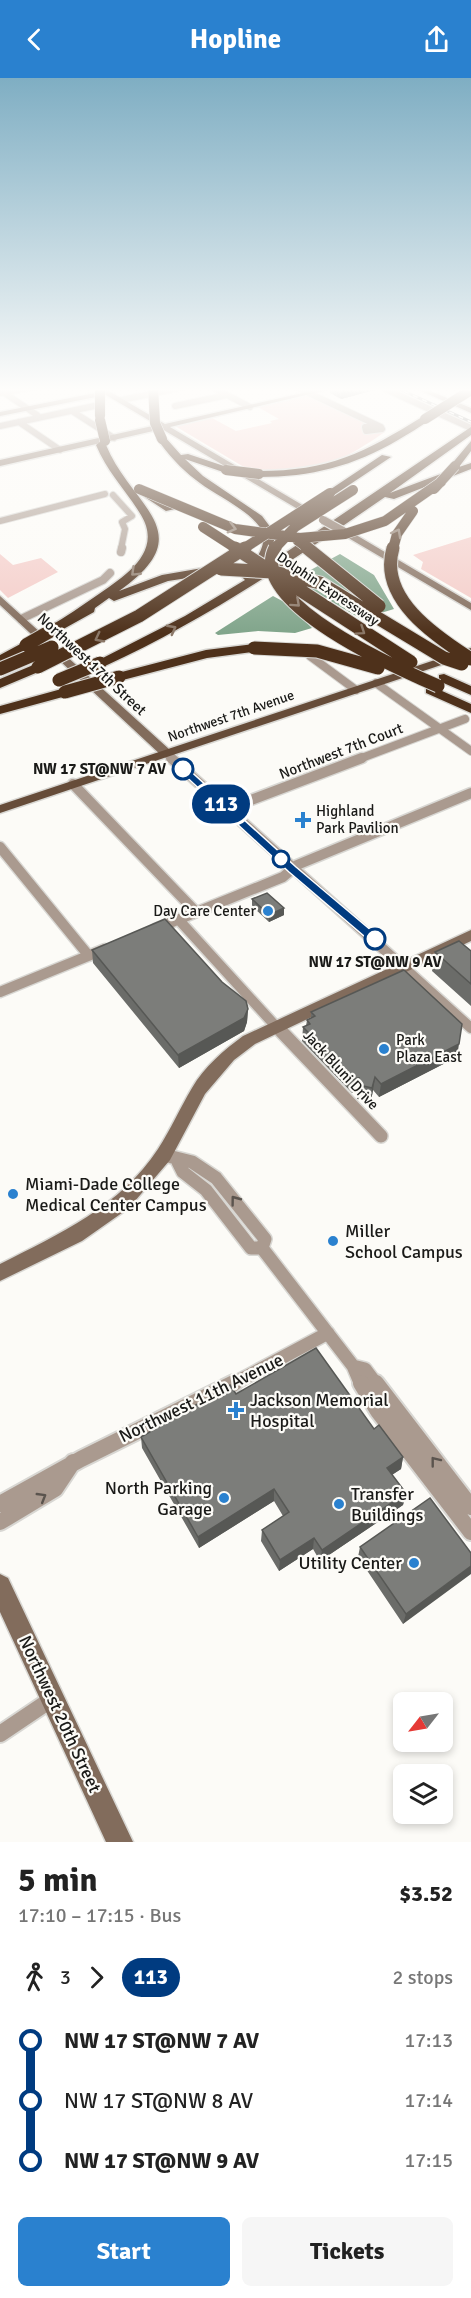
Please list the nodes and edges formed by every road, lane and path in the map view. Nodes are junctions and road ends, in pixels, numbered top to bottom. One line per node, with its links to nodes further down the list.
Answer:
1 (114, 469): 24 (highway, one-way to 24)
2 (119, 469): 15 (highway)
3 (192, 469): 12 (highway)
4 (224, 469): 6 (highway, bridge)
5 (237, 469): 23 (street, bridge)
6 (322, 469)
7 (355, 469): 14 (highway)
8 (374, 469): 14 (highway)
9 (418, 469): 16 (highway)
10 (449, 469): 16 (highway)
11 (456, 469): 13 (highway, bridge)
12 (198, 474): 22 (highway); 29 (highway, Dolphin Expressway, bridge)
13 (443, 480): 15 (highway, one-way to 13, bridge); 29 (highway, one-way to 13, bridge)
14 (344, 487): 20 (highway, bridge); 33 (highway, one-way to 33, bridge)
15 (139, 489): 33 (highway, Dolphin Expressway, one-way to 33, bridge)
16 (360, 509): 22 (highway)
17 (0, 520): 18 (street)
18 (121, 552)
19 (110, 573): 25 (street)
20 (202, 574): 30 (highway, bridge); 32 (highway, one-way to 32, bridge)
21 (0, 599): 25 (street, Northwest 17th Street)
22 (223, 600): 34 (highway, one-way to 22, bridge)
23 (471, 607)
24 (80, 614): 28 (highway, bridge); 29 (highway, bridge)
25 (21, 619): 43 (street, Northwest 17th Street)
26 (471, 651): 31 (main road, Northwest 7th Avenue)
27 (310, 656): 35 (street)
28 (0, 660)
29 (468, 664)
30 (0, 669)
31 (376, 683): 35 (main road, Northwest 7th Avenue); 41 (street)
32 (0, 684)
33 (438, 685): 34 (highway, bridge); 36 (highway, Dolphin Expressway); 37 (highway); 40 (highway)
34 (62, 686): 38 (highway); 39 (highway)
35 (356, 690): 43 (main road, Northwest 7th Avenue)
36 (471, 690)
37 (471, 699)
38 (0, 701)
39 (0, 710)
40 (469, 711): 41 (street, Northwest 7th Court)
41 (440, 728): 42 (street); 47 (street, Northwest 7th Court)
42 (471, 751)
43 (166, 753): 44 (main road, Northwest 7th Avenue); 47 (street, Northwest 17th Street)
44 (73, 784): 46 (main road, Northwest 7th Avenue); 50 (street)
45 (471, 794): 49 (street)
46 (0, 809)
47 (227, 809): 49 (street, Northwest 17th Street)
48 (0, 847): 55 (street)
49 (292, 870): 50 (street); 56 (street, Northwest 17th Street)
50 (196, 912): 51 (street)
51 (178, 919): 52 (street); 58 (street, Jack Bluni Drive)
52 (140, 935)
53 (471, 935): 56 (street)
54 (120, 943): 55 (street)
55 (89, 956): 57 (street)
56 (404, 967): 58 (street); 59 (street, Northwest 17th Street)
57 (0, 992)
58 (277, 1026): 60 (street, Jack Bluni Drive); 61 (street)
59 (470, 1030)
60 (381, 1136)
61 (171, 1158): 62 (street); 63 (street)
62 (0, 1273)
63 (328, 1333): 64 (street); 65 (street, Northwest 11th Avenue)
64 (353, 1366): 67 (street, one-way to 64); 69 (street)
65 (74, 1462): 66 (street, Northwest 11th Avenue); 68 (street, one-way to 65)
66 (0, 1504)
67 (471, 1507)
68 (0, 1522)
69 (471, 1532)
70 (0, 1586): 71 (street, Northwest 20th Street)
71 (52, 1699): 72 (street); 73 (street, Northwest 20th Street)
72 (0, 1734)
73 (120, 1842)

